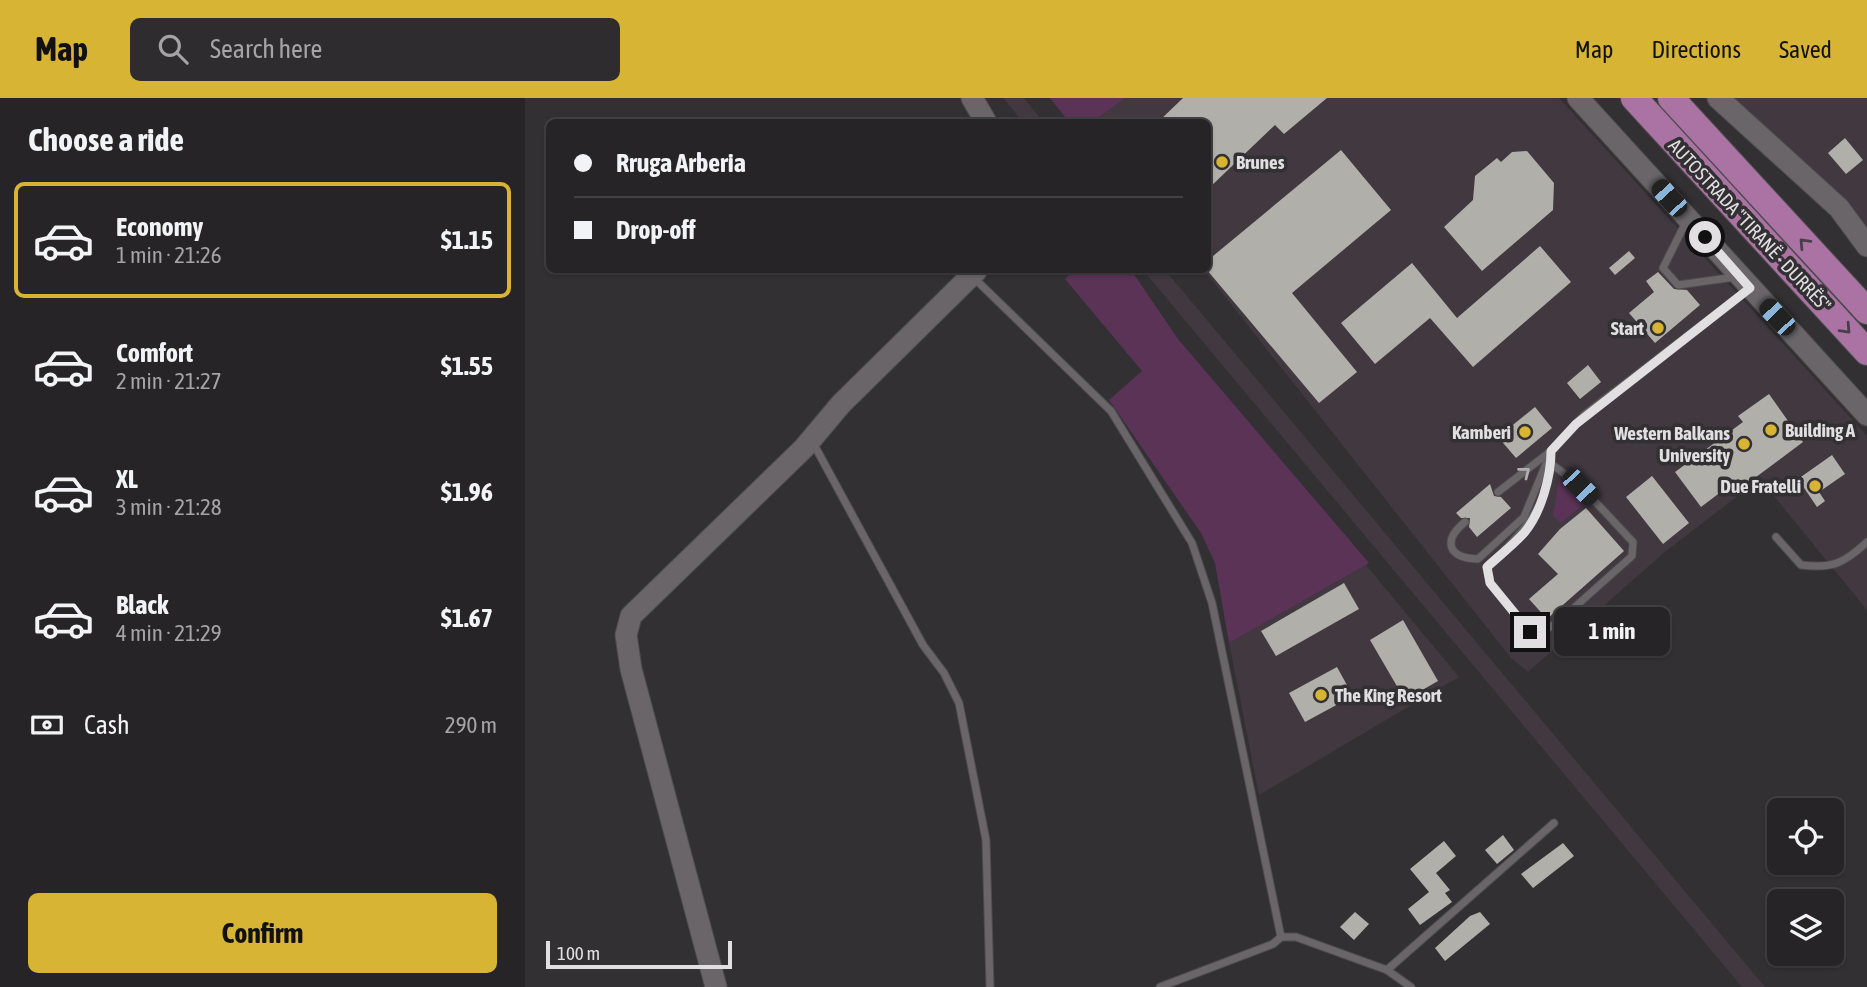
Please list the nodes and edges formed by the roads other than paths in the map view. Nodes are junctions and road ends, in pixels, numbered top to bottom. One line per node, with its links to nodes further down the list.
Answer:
1 (972, 98): 6 (street)
2 (1578, 98): 7 (street)
3 (1634, 98): 12 (highway, AUTOSTRADA "TIRANË - DURRËS", one-way to 12)
4 (1671, 98): 11 (highway, AUTOSTRADA "TIRANË - DURRËS", one-way to 4)
5 (1718, 98): 8 (street)
6 (984, 119)
7 (1688, 218): 10 (street); 10 (lane)
8 (1867, 246)
9 (974, 273): 14 (street); 22 (lane)
10 (1745, 282): 13 (street); 15 (lane)
11 (1867, 311)
12 (1867, 352)
13 (1867, 415)
14 (811, 439): 24 (street); 25 (lane)
15 (1551, 451): 16 (lane); 17 (lane, one-way to 15); 18 (lane)
16 (1551, 464): 16 (lane)
17 (1498, 492)
18 (1465, 522)
19 (1776, 537): 20 (lane)
20 (1867, 542)
21 (1554, 823): 23 (lane)
22 (1281, 937): 23 (lane); 26 (lane)
23 (1387, 970): 27 (lane)
24 (716, 987)
25 (990, 987)
26 (1160, 987)
27 (1411, 987)

